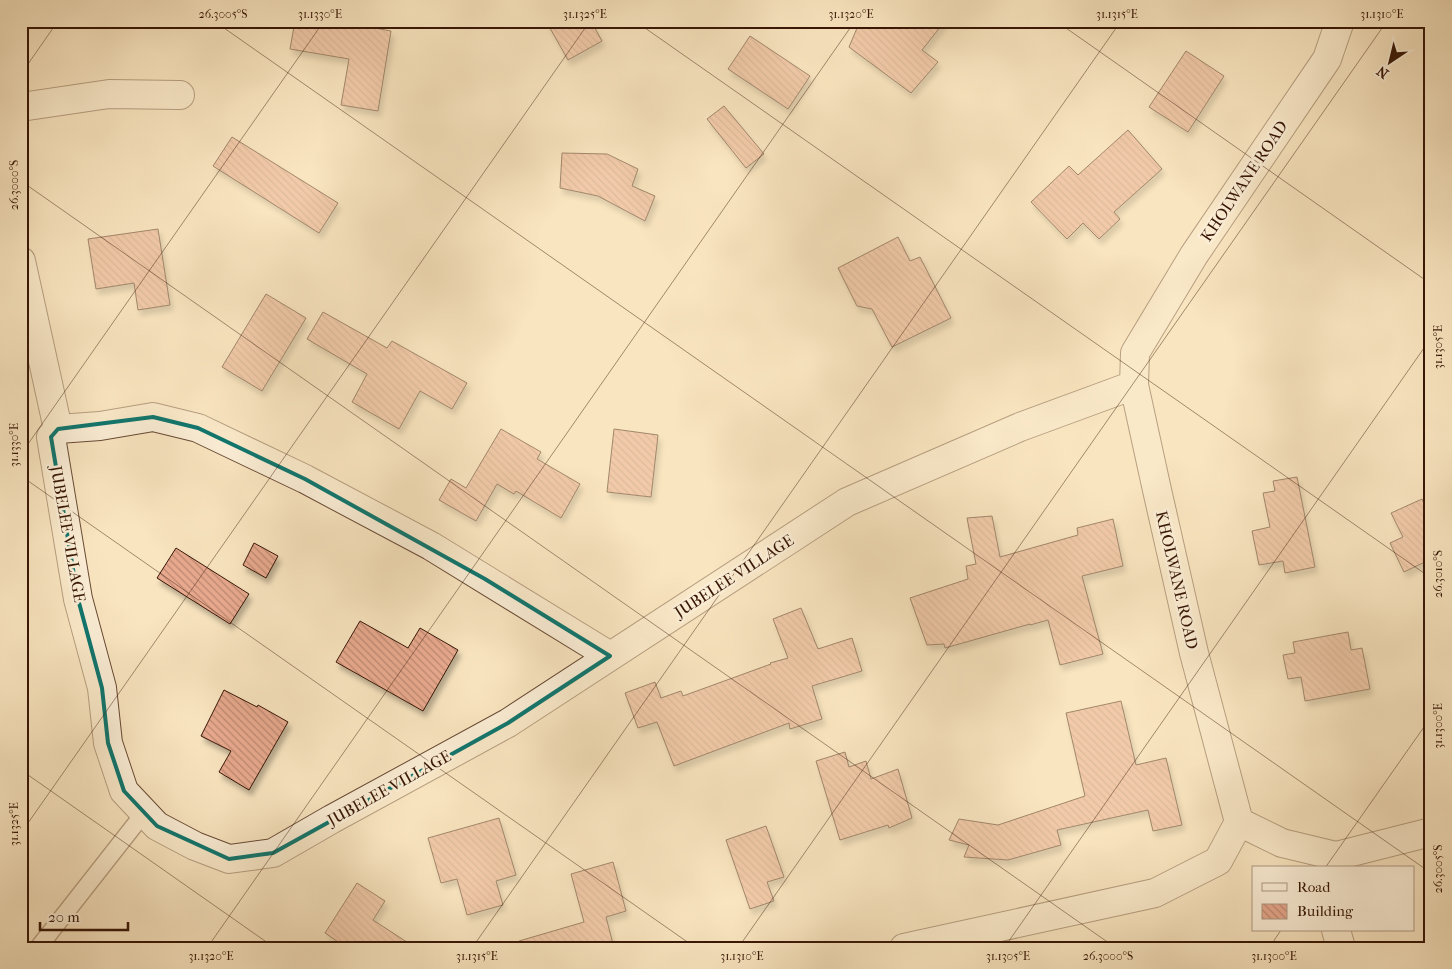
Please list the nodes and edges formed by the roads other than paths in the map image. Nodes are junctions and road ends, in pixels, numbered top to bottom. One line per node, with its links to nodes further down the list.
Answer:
1 (1340, 21): 5 (street, KHOLWANE ROAD)
2 (180, 95): 3 (street)
3 (21, 107)
4 (21, 261): 6 (street, JUBELEE VILLAGE)
5 (1134, 385): 7 (street, JUBELEE VILLAGE); 9 (street, KHOLWANE ROAD)
6 (58, 429): 7 (street); 8 (street, JUBELEE VILLAGE)
7 (610, 656): 8 (street, JUBELEE VILLAGE)
8 (144, 813): 13 (lane)
9 (1239, 822): 11 (street); 14 (street)
10 (1431, 832): 11 (street)
11 (1322, 860)
12 (1337, 932): 15 (street)
13 (38, 948)
14 (904, 948)
15 (1341, 948)

